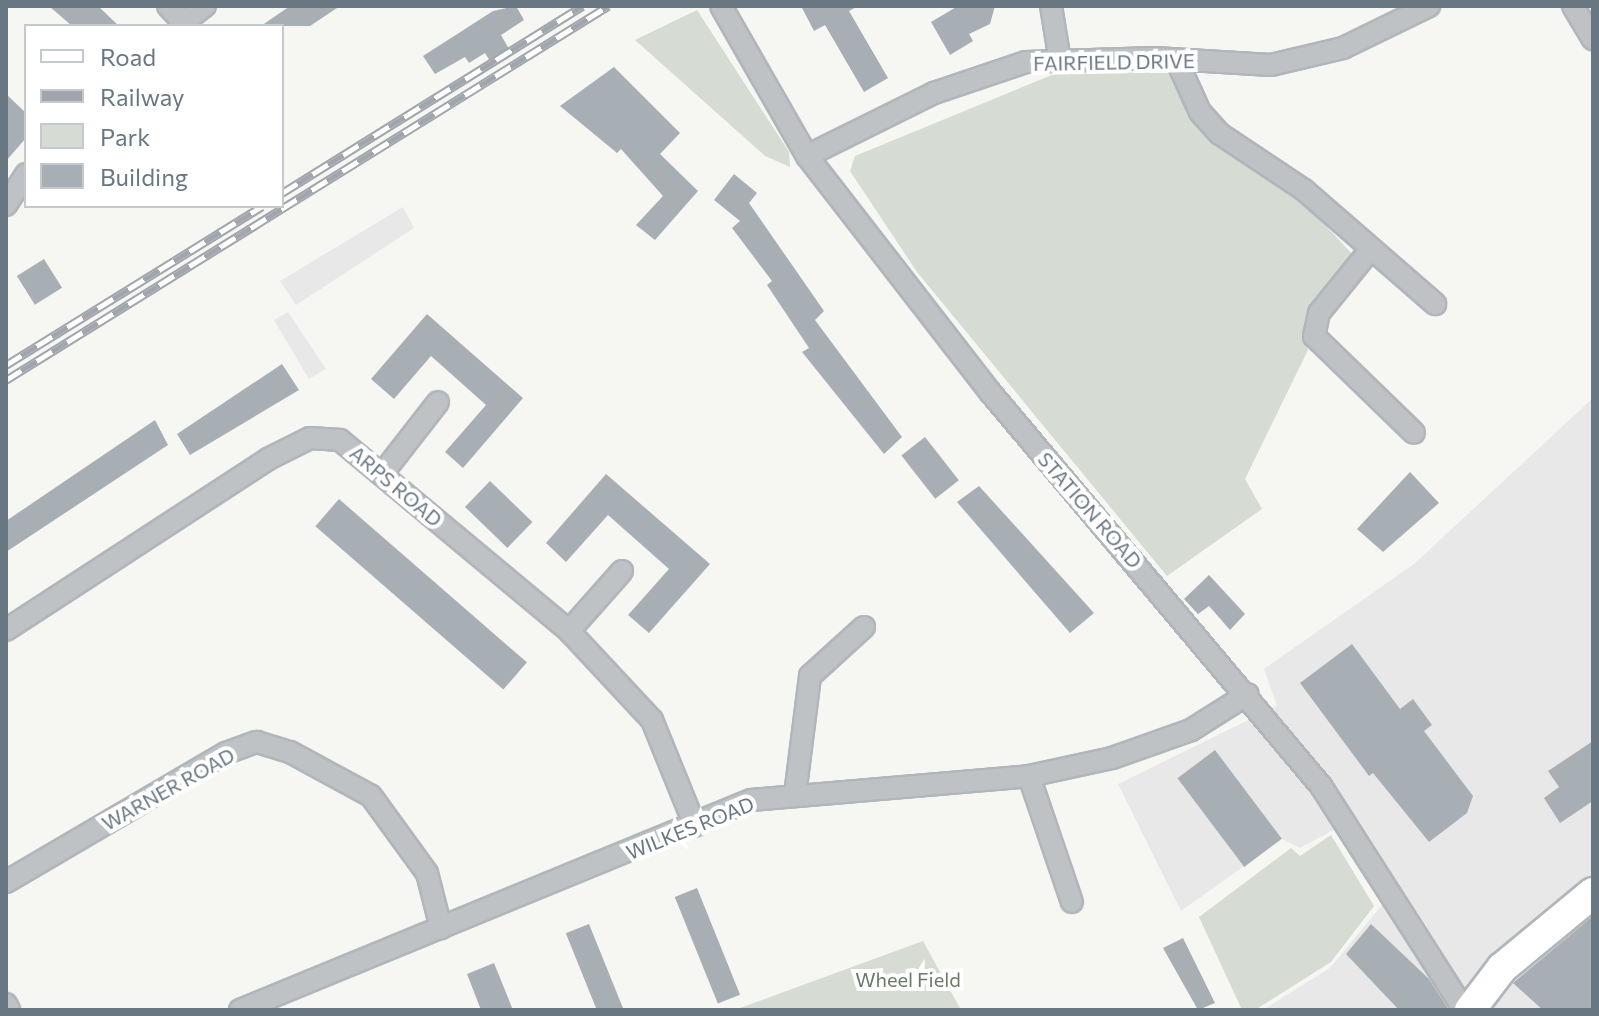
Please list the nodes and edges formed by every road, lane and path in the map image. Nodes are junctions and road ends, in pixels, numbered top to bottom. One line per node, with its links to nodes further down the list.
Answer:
1 (168, 6): 7 (street)
2 (205, 6): 7 (street)
3 (721, 6): 11 (street, STATION ROAD)
4 (1051, 6): 10 (street)
5 (1429, 6): 9 (street, FAIRFIELD DRIVE)
6 (1573, 6): 8 (street)
7 (181, 24)
8 (1593, 39)
9 (1176, 59): 10 (street, FAIRFIELD DRIVE); 14 (street)
10 (1060, 61): 11 (street, FAIRFIELD DRIVE)
11 (807, 156): 23 (street, STATION ROAD)
12 (24, 177): 13 (street)
13 (6, 205)
14 (1370, 250): 15 (street); 17 (street)
15 (1435, 304)
16 (438, 402): 18 (street)
17 (1414, 433)
18 (382, 474): 21 (street, ARPS ROAD); 22 (street, ARPS ROAD)
19 (622, 571): 22 (street)
20 (864, 627): 25 (street)
21 (6, 630)
22 (569, 631): 26 (street, ARPS ROAD)
23 (1248, 694): 24 (street, WILKES ROAD); 36 (street, STATION ROAD)
24 (1029, 776): 25 (street, WILKES ROAD); 29 (street)
25 (795, 795): 26 (street, WILKES ROAD)
26 (695, 826): 30 (street, WILKES ROAD)
27 (6, 882): 30 (street, WARNER ROAD)
28 (1593, 893): 37 (street)
29 (1072, 902)
30 (441, 928): 31 (street, WILKES ROAD)
31 (286, 990): 34 (street, WILKES ROAD); 35 (street)
32 (6, 1004): 33 (street)
33 (9, 1010)
34 (240, 1010)
35 (291, 1010)
36 (1464, 1010)
37 (1470, 1010)

